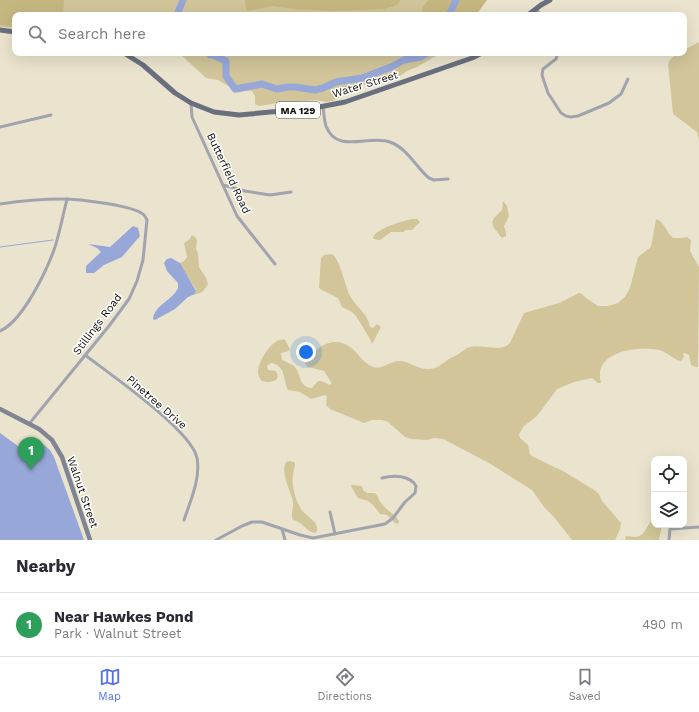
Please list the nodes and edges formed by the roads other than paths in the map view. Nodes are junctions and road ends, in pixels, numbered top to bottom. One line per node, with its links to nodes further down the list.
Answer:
1 (550, 0): 2 (main road)
2 (536, 9): 3 (main road); 4 (street)
3 (532, 12)
4 (538, 12)
5 (0, 30): 6 (main road)
6 (12, 32)
7 (129, 56): 11 (main road, Water Street / MA 129)
8 (476, 56): 12 (main road, Water Street / MA 129)
9 (557, 56): 10 (street)
10 (628, 79)
11 (191, 104): 12 (main road, Water Street / MA 129); 16 (street, Butterfield Road)
12 (323, 107): 15 (street)
13 (51, 115): 14 (street)
14 (0, 127)
15 (448, 179)
16 (222, 185): 17 (street); 20 (street, Butterfield Road)
17 (291, 192)
18 (67, 199): 19 (street); 21 (street); 22 (street, Stillings Road)
19 (0, 204)
20 (275, 264)
21 (0, 331)
22 (85, 355): 24 (street, Stillings Road); 27 (street, Pinetree Drive)
23 (0, 409): 24 (main road, Walnut Street)
24 (29, 424): 31 (main road, Walnut Street)
25 (382, 478): 30 (street)
26 (330, 512): 30 (street)
27 (184, 520)
28 (699, 527): 34 (street)
29 (282, 529): 30 (street); 32 (street); 33 (street)
30 (335, 534)
31 (90, 540)
32 (216, 540)
33 (285, 540)
34 (669, 540)

